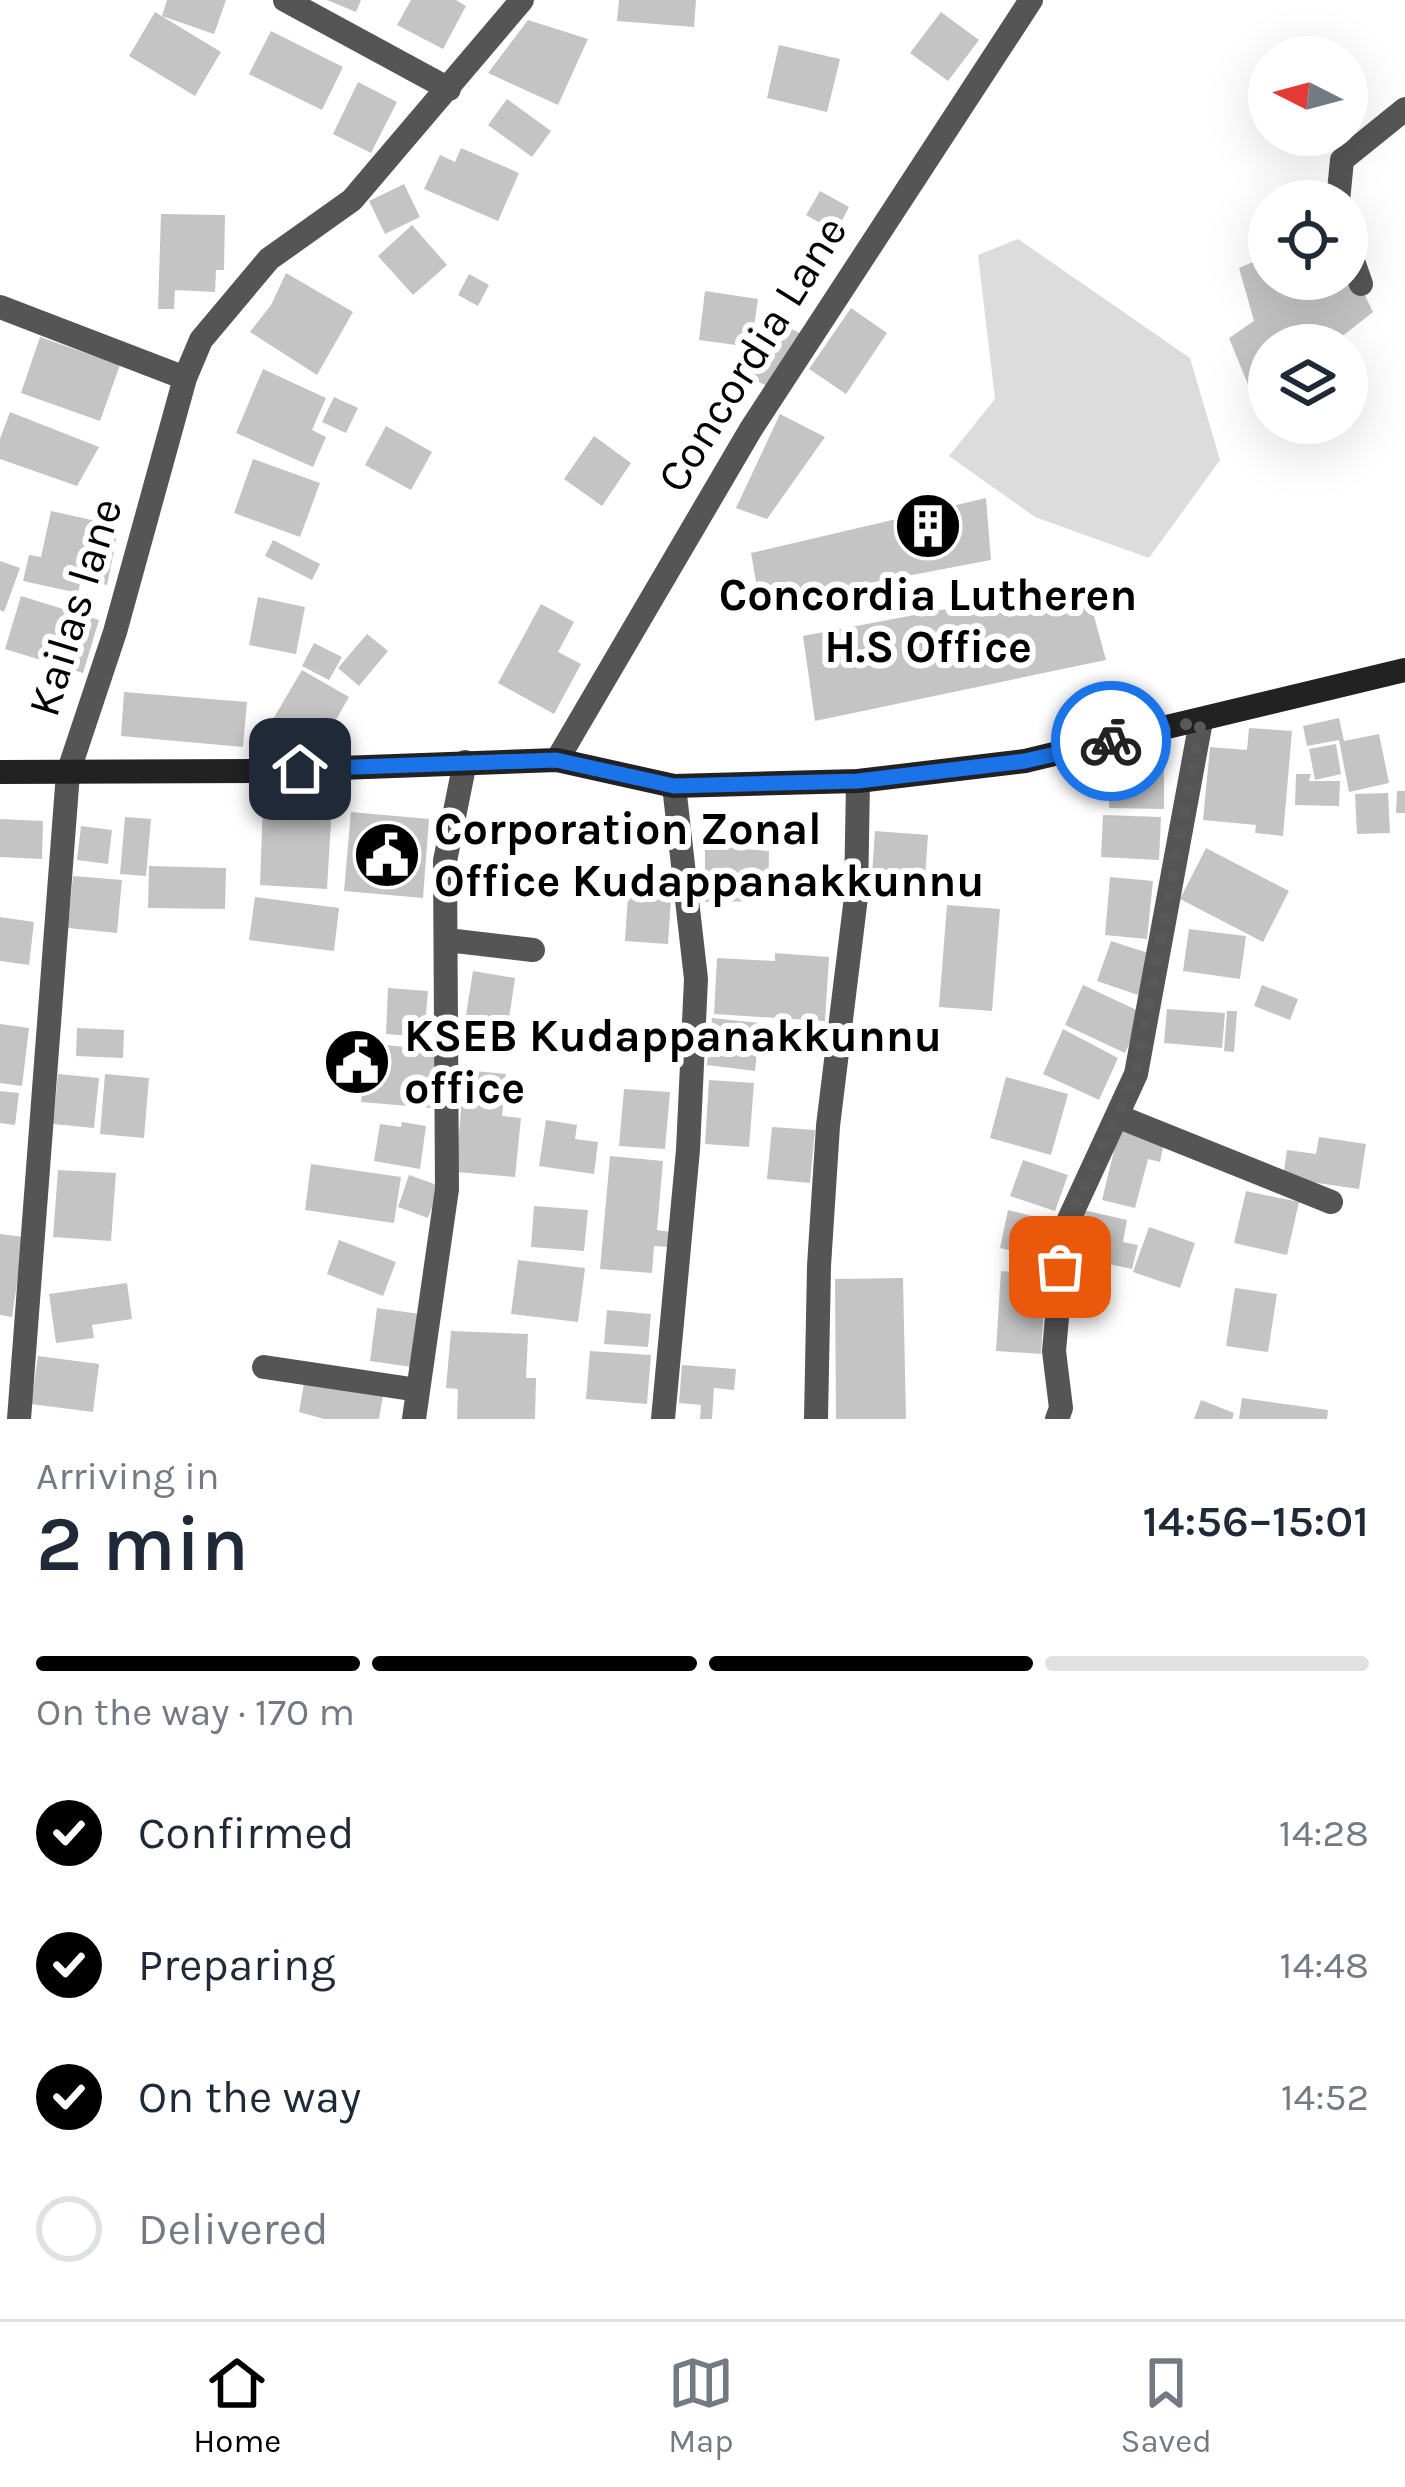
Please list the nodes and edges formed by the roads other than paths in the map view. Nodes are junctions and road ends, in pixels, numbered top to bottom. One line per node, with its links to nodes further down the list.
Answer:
1 (286, 0): 4 (street)
2 (522, 0): 4 (street, Kailas lane)
3 (1031, 0): 11 (street, Concordia Lane)
4 (448, 89): 8 (street, Kailas lane)
5 (1405, 109): 6 (street)
6 (1340, 180)
7 (0, 307): 8 (street)
8 (185, 378): 14 (street, Kailas lane)
9 (1405, 670): 10 (main road)
10 (1201, 721): 15 (main road); 19 (street)
11 (556, 760): 12 (main road); 16 (main road)
12 (465, 762): 14 (main road); 17 (street)
13 (0, 772): 14 (main road)
14 (68, 773): 23 (street, Kailas lane)
15 (858, 781): 16 (main road); 26 (street)
16 (674, 786): 25 (street)
17 (447, 940): 18 (street); 22 (street)
18 (533, 950)
19 (1117, 1116): 20 (street); 27 (street)
20 (1331, 1202)
21 (264, 1367): 22 (street)
22 (418, 1390): 24 (street)
23 (19, 1419)
24 (415, 1419)
25 (663, 1419)
26 (817, 1419)
27 (1058, 1419)

